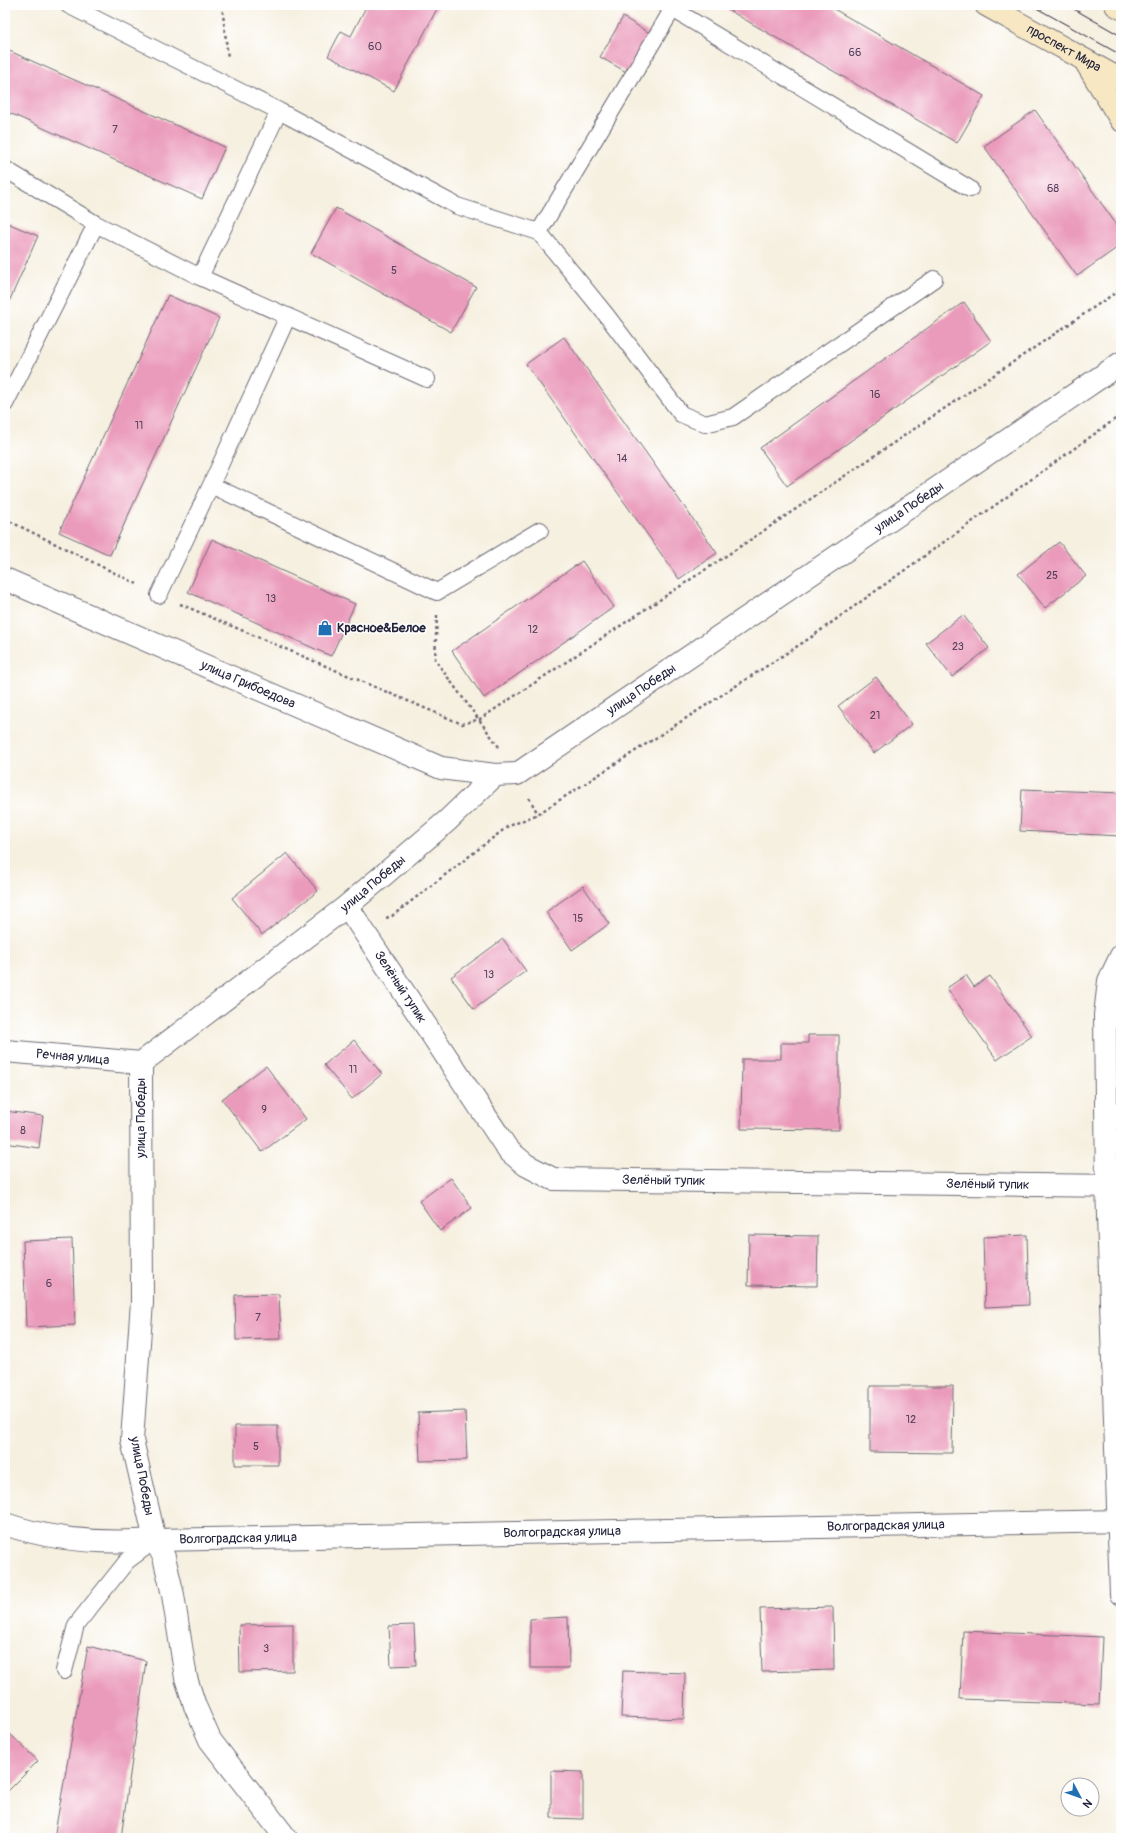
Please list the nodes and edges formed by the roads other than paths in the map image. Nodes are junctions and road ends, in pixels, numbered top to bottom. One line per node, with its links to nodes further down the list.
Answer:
1 (68, 5): 8 (lane)
2 (986, 5): 6 (main road, проспект Мира)
3 (1116, 5): 5 (main road)
4 (671, 6): 11 (lane); 13 (lane)
5 (1121, 8)
6 (1084, 60): 7 (main road, проспект Мира); 9 (main road)
7 (1121, 80)
8 (279, 111): 13 (lane); 14 (lane)
9 (1121, 120)
10 (5, 169): 12 (lane)
11 (970, 189)
12 (96, 224): 14 (lane); 19 (lane)
13 (539, 232): 15 (lane)
14 (200, 277): 16 (lane)
15 (934, 279)
16 (288, 316): 18 (lane); 20 (lane)
17 (1121, 363): 24 (street, улица Победы)
18 (427, 379)
19 (5, 404)
20 (211, 485): 21 (lane); 23 (lane)
21 (540, 530)
22 (5, 579): 24 (street, улица Грибоедова)
23 (159, 595)
24 (495, 775): 25 (street, улица Победы)
25 (347, 906): 28 (street, улица Победы); 29 (street, Зелёный тупик)
26 (1121, 956): 29 (street)
27 (5, 1051): 28 (street, Речная улица)
28 (140, 1063): 32 (street, улица Победы)
29 (1114, 1186): 30 (street)
30 (1120, 1521): 32 (street, Волгоградская улица); 33 (street)
31 (5, 1524): 32 (street, Волгоградская улица)
32 (155, 1540): 34 (lane); 35 (street, улица Победы)
33 (1121, 1594)
34 (64, 1671)
35 (286, 1838)

